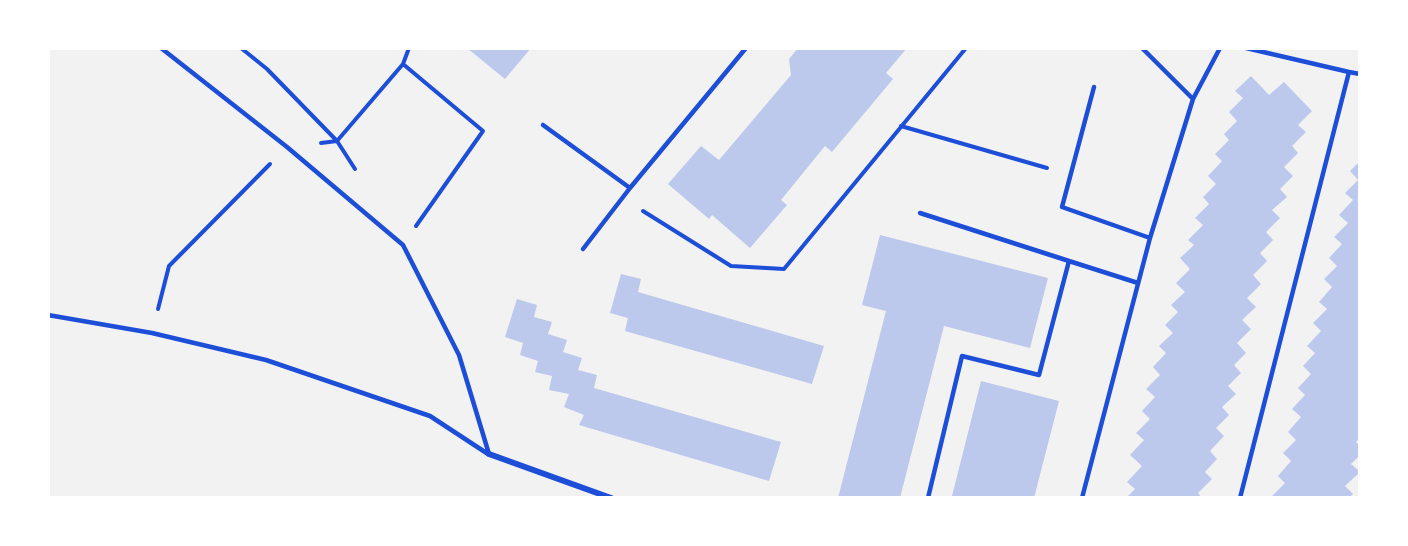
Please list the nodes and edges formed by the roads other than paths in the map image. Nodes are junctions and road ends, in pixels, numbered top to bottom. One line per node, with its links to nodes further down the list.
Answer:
1 (161, 48): 18 (lane)
2 (746, 48): 11 (lane)
3 (1142, 48): 9 (lane)
4 (1220, 48): 9 (lane)
5 (1246, 48): 6 (lane)
6 (1349, 72): 7 (lane); 22 (lane)
7 (1360, 74)
8 (1094, 87): 13 (lane)
9 (1193, 99): 13 (lane)
10 (543, 125): 11 (lane)
11 (630, 188): 14 (lane)
12 (920, 213): 15 (lane)
13 (1150, 238): 16 (lane)
14 (583, 249)
15 (1069, 261): 16 (lane); 20 (lane)
16 (1138, 283): 21 (lane)
17 (48, 315): 18 (lane)
18 (489, 454): 19 (street)
19 (611, 498)
20 (928, 498)
21 (1082, 498)
22 (1240, 498)

